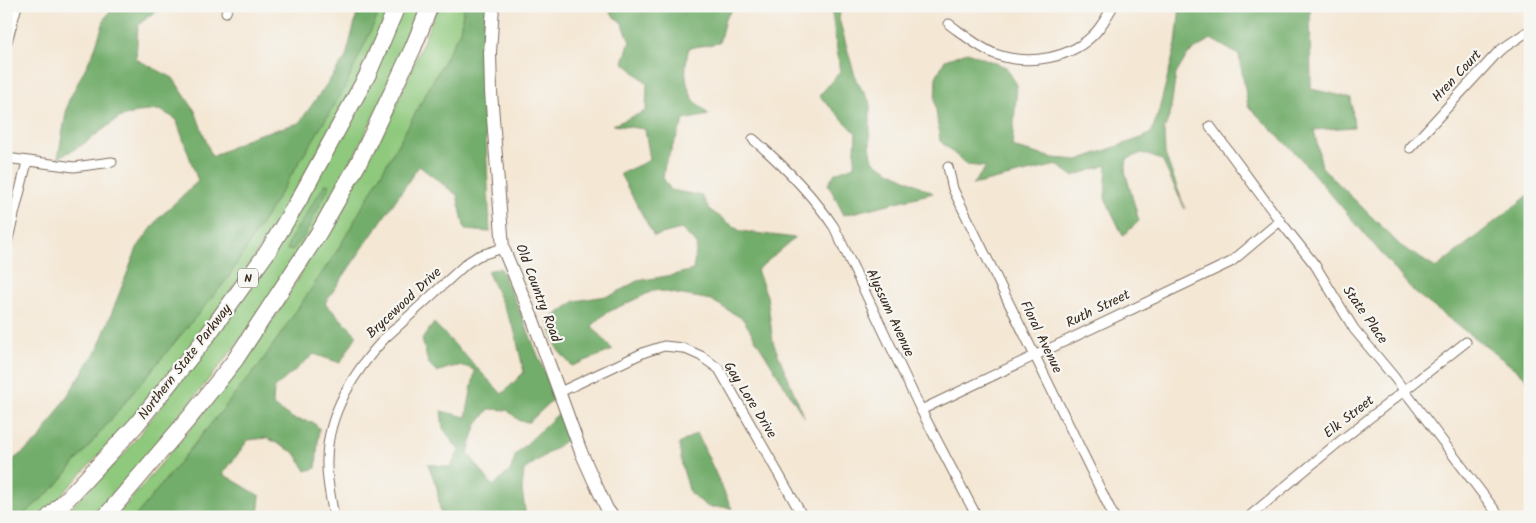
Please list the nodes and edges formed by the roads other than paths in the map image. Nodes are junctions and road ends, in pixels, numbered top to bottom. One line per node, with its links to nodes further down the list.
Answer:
1 (17, 6): 8 (street)
2 (397, 6): 25 (highway, Northern State Parkway / N)
3 (430, 6): 26 (highway)
4 (494, 6): 18 (main road, Old Country Road)
5 (1113, 6): 6 (street)
6 (949, 24)
7 (1530, 30): 11 (street, Hren Court)
8 (6, 45)
9 (1210, 126): 16 (street, State Place)
10 (753, 139): 23 (street, Alyssum Avenue)
11 (1410, 148)
12 (6, 158): 13 (street)
13 (28, 162): 14 (street); 17 (street)
14 (112, 162)
15 (948, 168): 20 (street, Floral Avenue)
16 (1280, 221): 20 (street, Ruth Street); 21 (street, State Place)
17 (6, 246)
18 (503, 248): 22 (main road, Old Country Road); 27 (street, Brycewood Drive)
19 (1466, 342): 21 (street, Elk Street)
20 (1034, 355): 23 (street, Ruth Street); 31 (street, Floral Avenue)
21 (1404, 391): 24 (street, Elk Street); 32 (street, State Place)
22 (560, 392): 28 (main road, Old Country Road); 29 (street, Gay Lore Drive)
23 (920, 410): 30 (street, Alyssum Avenue)
24 (1251, 514)
25 (49, 517)
26 (105, 517)
27 (334, 517)
28 (613, 517)
29 (803, 517)
30 (977, 517)
31 (1114, 517)
32 (1500, 517)

